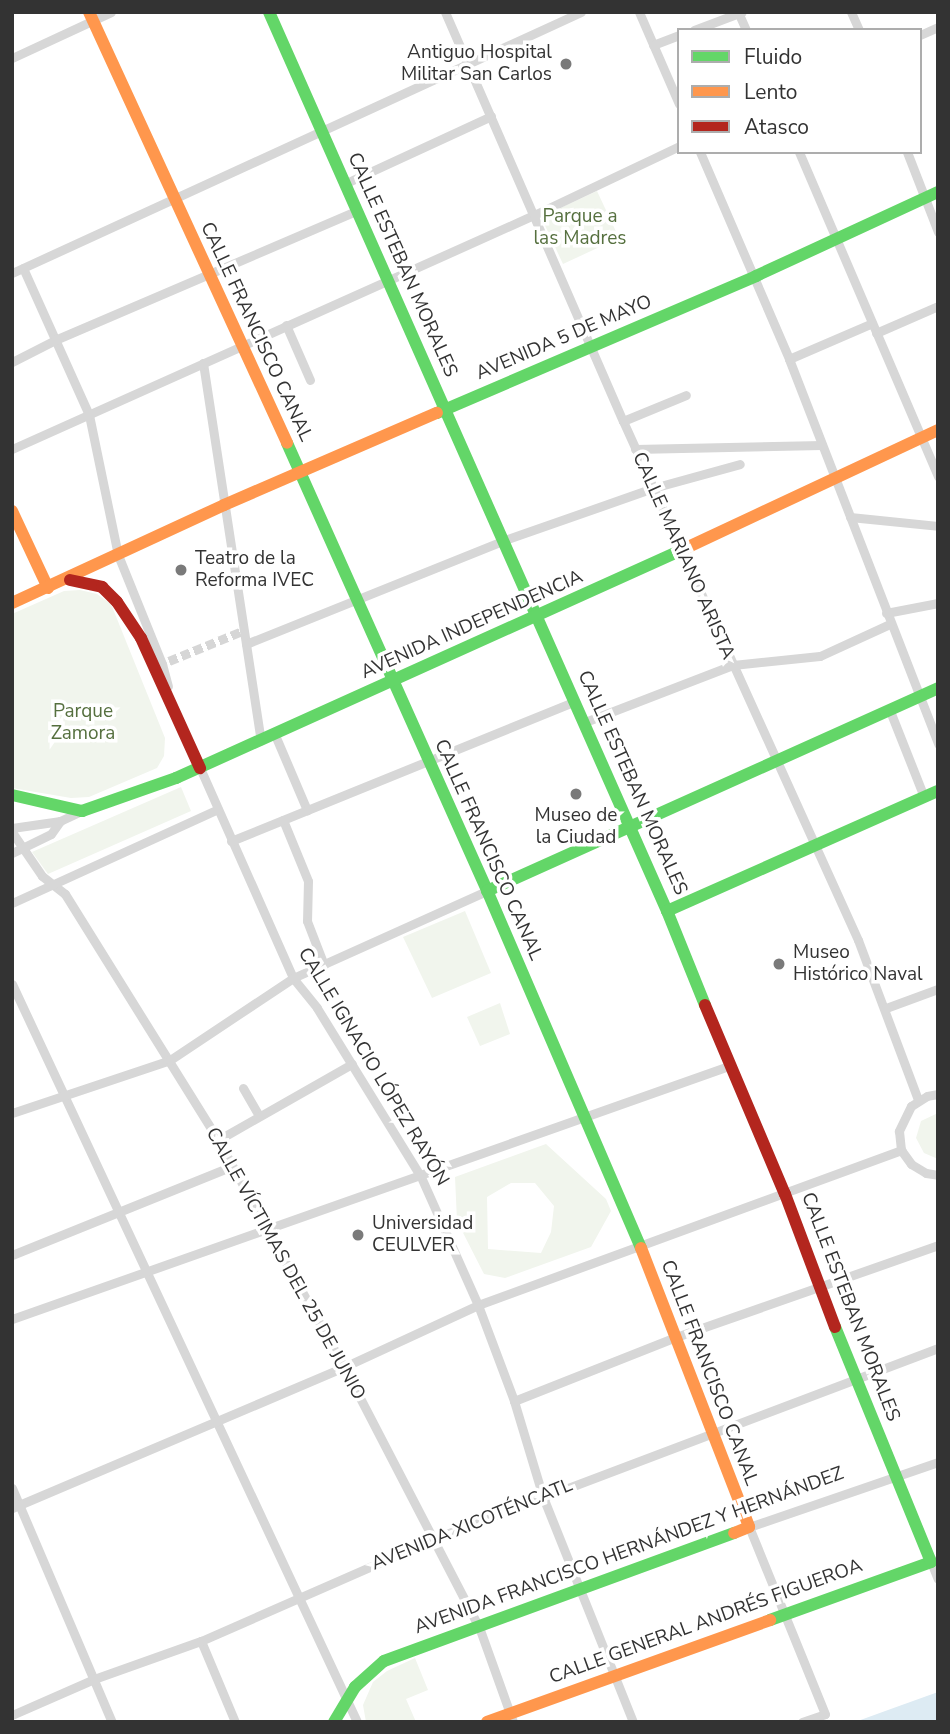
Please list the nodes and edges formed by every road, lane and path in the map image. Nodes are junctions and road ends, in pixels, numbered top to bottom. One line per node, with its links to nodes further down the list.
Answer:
1 (111, 12): 7 (street)
2 (269, 12): 17 (main road, CALLE ESTEBAN MORALES)
3 (445, 12): 14 (street, CALLE MARIANO ARISTA)
4 (581, 12): 14 (street)
5 (639, 12): 12 (street)
6 (740, 13): 9 (street)
7 (91, 16): 13 (street); 24 (main road, CALLE FRANCISCO CANAL)
8 (938, 27): 10 (street)
9 (699, 28)
10 (922, 34)
11 (677, 37): 12 (street)
12 (653, 45): 15 (street)
13 (12, 58)
14 (468, 64): 16 (street, CALLE MARIANO ARISTA); 17 (street)
15 (677, 99)
16 (491, 116): 22 (street); 27 (street, CALLE MARIANO ARISTA)
17 (319, 131): 22 (main road, CALLE ESTEBAN MORALES); 24 (street)
18 (677, 147): 27 (street)
19 (701, 154): 33 (street)
20 (800, 154): 29 (street)
21 (908, 154): 25 (street)
22 (344, 184): 26 (main road, CALLE ESTEBAN MORALES)
23 (938, 192): 25 (main road, AVENIDA 5 DE MAYO)
24 (174, 198): 30 (street); 32 (main road, CALLE FRANCISCO CANAL)
25 (925, 198): 28 (street); 29 (main road, AVENIDA 5 DE MAYO)
26 (356, 211): 32 (street); 34 (main road, CALLE ESTEBAN MORALES)
27 (534, 215): 34 (street); 40 (street, CALLE MARIANO ARISTA)
28 (938, 232)
29 (836, 239): 33 (main road, AVENIDA 5 DE MAYO); 37 (street)
30 (23, 268): 31 (street); 38 (street, CALLE IGNACIO LÓPEZ RAYÓN)
31 (12, 273)
32 (209, 275): 38 (street); 39 (main road, CALLE FRANCISCO CANAL)
33 (755, 276): 40 (main road, AVENIDA 5 DE MAYO); 41 (street)
34 (388, 279): 36 (street); 46 (main road, CALLE ESTEBAN MORALES)
35 (938, 306): 37 (street)
36 (286, 325): 39 (street); 44 (street)
37 (874, 328): 41 (street); 50 (street)
38 (55, 340): 42 (street); 47 (street, CALLE IGNACIO LÓPEZ RAYÓN)
39 (240, 346): 43 (street); 55 (main road, CALLE FRANCISCO CANAL)
40 (592, 346): 46 (main road, AVENIDA 5 DE MAYO); 48 (street, CALLE MARIANO ARISTA)
41 (789, 359): 51 (street)
42 (12, 362)
43 (203, 363): 47 (street); 59 (street)
44 (310, 380)
45 (686, 395): 48 (street)
46 (446, 410): 55 (main road, AVENIDA 5 DE MAYO); 63 (main road, CALLE ESTEBAN MORALES)
47 (89, 415): 52 (street); 65 (street, CALLE IGNACIO LÓPEZ RAYÓN)
48 (623, 421): 53 (street, CALLE MARIANO ARISTA)
49 (938, 430): 50 (main road, AVENIDA INDEPENDENCIA)
50 (922, 437): 56 (street); 57 (main road, AVENIDA INDEPENDENCIA)
51 (822, 445): 53 (street); 57 (street)
52 (12, 449)
53 (635, 449): 58 (street, CALLE MARIANO ARISTA)
54 (740, 464): 58 (street)
55 (301, 474): 59 (main road, AVENIDA 5 DE MAYO); 68 (main road, CALLE FRANCISCO CANAL)
56 (938, 476)
57 (834, 481): 61 (street); 64 (main road, AVENIDA INDEPENDENCIA)
58 (653, 488): 63 (street); 64 (street, CALLE MARIANO ARISTA)
59 (224, 505): 65 (main road, AVENIDA 5 DE MAYO); 74 (street)
60 (12, 511): 67 (main road)
61 (850, 517): 62 (street); 71 (street)
62 (938, 526)
63 (502, 541): 68 (street); 72 (main road, CALLE ESTEBAN MORALES)
64 (682, 551): 72 (main road, AVENIDA INDEPENDENCIA); 75 (street, CALLE MARIANO ARISTA)
65 (118, 555): 66 (main road, AVENIDA 5 DE MAYO); 80 (street, CALLE IGNACIO LÓPEZ RAYÓN)
66 (68, 580): 67 (main road, AVENIDA 5 DE MAYO); 80 (main road, CALLE IGNACIO LÓPEZ RAYÓN)
67 (48, 588): 69 (main road, AVENIDA 5 DE MAYO)
68 (356, 599): 74 (street); 76 (main road, CALLE FRANCISCO CANAL)
69 (12, 603)
70 (938, 603): 71 (street)
71 (886, 613): 73 (street)
72 (536, 618): 76 (main road, AVENIDA INDEPENDENCIA); 79 (main road, CALLE ESTEBAN MORALES)
73 (890, 624): 75 (street); 78 (street)
74 (246, 644): 84 (street)
75 (733, 665): 82 (street); 87 (street, CALLE MARIANO ARISTA)
76 (393, 682): 83 (main road, AVENIDA INDEPENDENCIA); 86 (main road, CALLE FRANCISCO CANAL)
77 (938, 688): 78 (main road)
78 (918, 698): 81 (main road); 85 (street)
79 (575, 701): 82 (main road, CALLE ESTEBAN MORALES); 86 (street)
80 (173, 711): 88 (main road, CALLE IGNACIO LÓPEZ RAYÓN)
81 (890, 711): 87 (main road); 91 (street)
82 (584, 722): 97 (main road, CALLE ESTEBAN MORALES)
83 (275, 735): 84 (main road, AVENIDA INDEPENDENCIA); 93 (street)
84 (261, 741): 88 (main road, AVENIDA INDEPENDENCIA)
85 (938, 744)
86 (427, 761): 93 (street); 104 (main road, CALLE FRANCISCO CANAL)
87 (776, 761): 97 (main road); 100 (street, CALLE MARIANO ARISTA)
88 (200, 768): 92 (street, CALLE IGNACIO LÓPEZ RAYÓN); 94 (main road, AVENIDA INDEPENDENCIA)
89 (938, 791): 91 (main road)
90 (12, 795): 94 (main road)
91 (924, 797): 100 (main road)
92 (218, 809): 99 (street, CALLE IGNACIO LÓPEZ RAYÓN); 103 (street)
93 (307, 810): 95 (street)
94 (82, 811): 96 (street, AVENIDA INDEPENDENCIA)
95 (284, 820): 99 (street); 107 (street)
96 (60, 821): 98 (street, AVENIDA INDEPENDENCIA); 101 (street)
97 (629, 827): 104 (main road); 106 (main road, CALLE ESTEBAN MORALES)
98 (12, 830): 101 (street, CALLE VÍCTIMAS DEL 25 DE JUNIO)
99 (231, 841): 108 (street, CALLE IGNACIO LÓPEZ RAYÓN)
100 (814, 846): 106 (main road); 111 (street, CALLE MARIANO ARISTA)
101 (23, 848): 102 (street); 103 (street, CALLE VÍCTIMAS DEL 25 DE JUNIO)
102 (12, 853)
103 (54, 886): 105 (street); 112 (street, CALLE VÍCTIMAS DEL 25 DE JUNIO)
104 (486, 891): 107 (street); 121 (main road, CALLE FRANCISCO CANAL)
105 (12, 903)
106 (667, 911): 114 (main road, CALLE ESTEBAN MORALES)
107 (324, 965): 108 (street)
108 (293, 978): 112 (street); 113 (street, CALLE IGNACIO LÓPEZ RAYÓN)
109 (12, 984): 117 (street)
110 (938, 989): 111 (street)
111 (886, 1008): 118 (street, CALLE MARIANO ARISTA)
112 (170, 1060): 117 (street); 122 (street, CALLE VÍCTIMAS DEL 25 DE JUNIO)
113 (352, 1064): 120 (street); 126 (street, CALLE IGNACIO LÓPEZ RAYÓN)
114 (729, 1066): 121 (street); 127 (main road, CALLE ESTEBAN MORALES)
115 (243, 1088): 120 (street)
116 (938, 1094): 118 (street)
117 (65, 1098): 119 (street); 128 (street)
118 (918, 1100): 123 (street)
119 (12, 1113)
120 (259, 1116): 122 (street)
121 (587, 1117): 126 (street); 130 (main road, CALLE FRANCISCO CANAL)
122 (218, 1140): 124 (street, CALLE VÍCTIMAS DEL 25 DE JUNIO)
123 (901, 1150): 125 (street); 127 (street)
124 (233, 1166): 128 (street); 129 (street, CALLE VÍCTIMAS DEL 25 DE JUNIO)
125 (938, 1175)
126 (421, 1177): 129 (street); 135 (street, CALLE IGNACIO LÓPEZ RAYÓN)
127 (785, 1194): 130 (street); 134 (main road, CALLE ESTEBAN MORALES)
128 (117, 1212): 132 (street); 133 (street)
129 (268, 1231): 133 (street); 139 (street, CALLE VÍCTIMAS DEL 25 DE JUNIO)
130 (640, 1245): 135 (street); 137 (main road, CALLE FRANCISCO CANAL)
131 (938, 1245): 134 (street)
132 (12, 1255)
133 (146, 1273): 136 (street); 142 (street)
134 (821, 1284): 137 (street); 140 (main road, CALLE ESTEBAN MORALES)
135 (478, 1306): 139 (street); 141 (street, CALLE IGNACIO LÓPEZ RAYÓN)
136 (12, 1319)
137 (677, 1337): 141 (street); 143 (main road, CALLE FRANCISCO CANAL)
138 (938, 1348): 140 (street, AVENIDA XICOTÉNCATL)
139 (344, 1367): 142 (street); 150 (street, CALLE VÍCTIMAS DEL 25 DE JUNIO)
140 (856, 1379): 143 (street, AVENIDA XICOTÉNCATL); 145 (main road, CALLE ESTEBAN MORALES)
141 (514, 1401): 147 (street, CALLE IGNACIO LÓPEZ RAYÓN)
142 (215, 1422): 148 (street); 154 (street)
143 (710, 1434): 147 (street, AVENIDA XICOTÉNCATL); 149 (main road, CALLE FRANCISCO CANAL)
144 (938, 1462): 145 (street, AVENIDA FRANCISCO HERNÁNDEZ Y HERNÁNDEZ)
145 (896, 1477): 149 (street, AVENIDA FRANCISCO HERNÁNDEZ Y HERNÁNDEZ); 151 (main road, CALLE ESTEBAN MORALES)
146 (12, 1488): 148 (street)
147 (543, 1497): 150 (street, AVENIDA XICOTÉNCATL); 153 (street, CALLE IGNACIO LÓPEZ RAYÓN)
148 (16, 1507): 159 (street)
149 (749, 1527): 153 (main road, AVENIDA FRANCISCO HERNÁNDEZ Y HERNÁNDEZ); 155 (street, CALLE FRANCISCO CANAL)
150 (433, 1539): 154 (street, AVENIDA XICOTÉNCATL); 156 (street, CALLE VÍCTIMAS DEL 25 DE JUNIO)
151 (935, 1561): 152 (street, CALLE ESTEBAN MORALES); 155 (main road, CALLE GENERAL ANDRÉS FIGUEROA)
152 (938, 1579)
153 (579, 1590): 156 (main road, AVENIDA FRANCISCO HERNÁNDEZ Y HERNÁNDEZ); 158 (street, CALLE IGNACIO LÓPEZ RAYÓN)
154 (299, 1597): 157 (street, AVENIDA XICOTÉNCATL); 160 (street)
155 (784, 1613): 158 (main road, CALLE GENERAL ANDRÉS FIGUEROA); 169 (street, CALLE FRANCISCO CANAL)
156 (479, 1627): 160 (main road, AVENIDA FRANCISCO HERNÁNDEZ Y HERNÁNDEZ); 162 (street, CALLE VÍCTIMAS DEL 25 DE JUNIO)
157 (201, 1641): 159 (street, AVENIDA XICOTÉNCATL); 164 (street)
158 (615, 1674): 162 (main road, CALLE GENERAL ANDRÉS FIGUEROA); 168 (street, CALLE IGNACIO LÓPEZ RAYÓN)
159 (94, 1679): 161 (street, AVENIDA XICOTÉNCATL); 163 (street)
160 (345, 1699): 165 (main road); 166 (street)
161 (12, 1715)
162 (512, 1718): 167 (main road, CALLE GENERAL ANDRÉS FIGUEROA)
163 (112, 1722)
164 (235, 1722)
165 (334, 1722)
166 (357, 1722)
167 (487, 1722)
168 (633, 1722)
169 (802, 1722)

